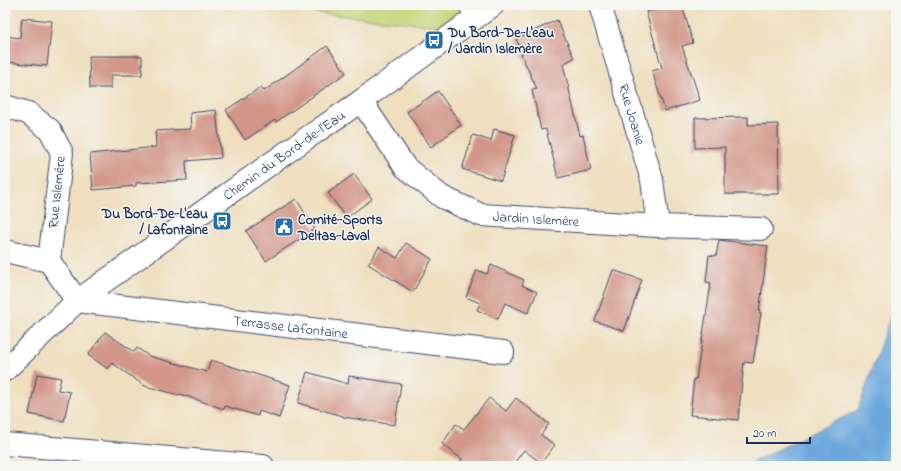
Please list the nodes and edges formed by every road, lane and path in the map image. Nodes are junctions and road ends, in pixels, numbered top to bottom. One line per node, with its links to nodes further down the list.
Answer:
1 (492, 5): 3 (street, Chemin du Bord-de-l'Eau)
2 (600, 5): 6 (street, Rue Joanie)
3 (469, 12): 4 (street, Chemin du Bord-de-l'Eau)
4 (361, 101): 6 (street, Jardin Islemère); 10 (street, Chemin du Bord-de-l'Eau)
5 (5, 106): 9 (street, Rue Islemère)
6 (658, 226): 7 (street, Jardin Islemère)
7 (761, 229)
8 (5, 251): 9 (street)
9 (49, 261): 10 (street)
10 (77, 302): 11 (street, Terrasse Lafontaine); 12 (street, Chemin du Bord-de-l'Eau)
11 (503, 352)
12 (5, 370)
13 (5, 444): 14 (street)
14 (263, 466)

